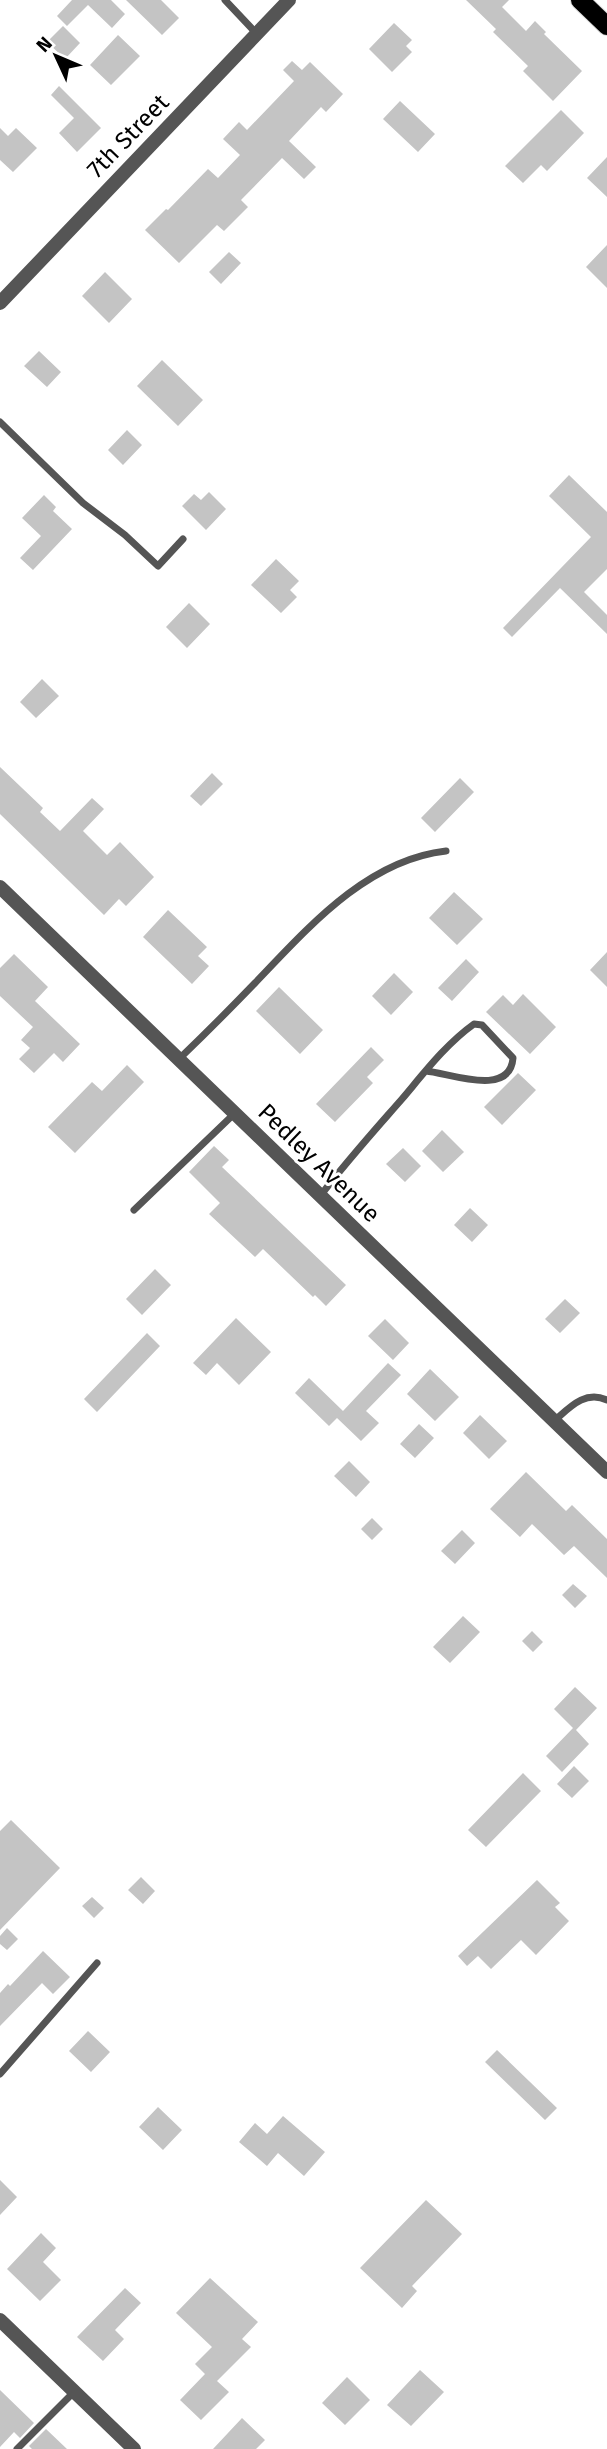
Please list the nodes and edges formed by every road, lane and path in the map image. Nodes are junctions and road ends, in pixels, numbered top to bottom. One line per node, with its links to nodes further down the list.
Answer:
1 (225, 0): 5 (lane)
2 (289, 0): 5 (street, 7th Street)
3 (580, 0): 4 (main road)
4 (607, 26)
5 (257, 34): 6 (street, 7th Street)
6 (0, 303)
7 (0, 422): 8 (lane)
8 (183, 539)
9 (446, 851): 11 (lane)
10 (0, 887): 11 (street, Pedley Avenue)
11 (179, 1059): 13 (street, Pedley Avenue)
12 (426, 1071): 12 (lane); 14 (lane)
13 (235, 1113): 14 (street, Pedley Avenue); 15 (lane)
14 (321, 1196): 17 (street, Pedley Avenue)
15 (134, 1210)
16 (607, 1400): 17 (lane)
17 (554, 1421): 18 (street, Pedley Avenue)
18 (607, 1472)
19 (97, 1963): 20 (lane)
20 (0, 2074)
21 (0, 2320): 22 (street)
22 (74, 2392): 23 (lane); 24 (street)
23 (17, 2449)
24 (134, 2449)

